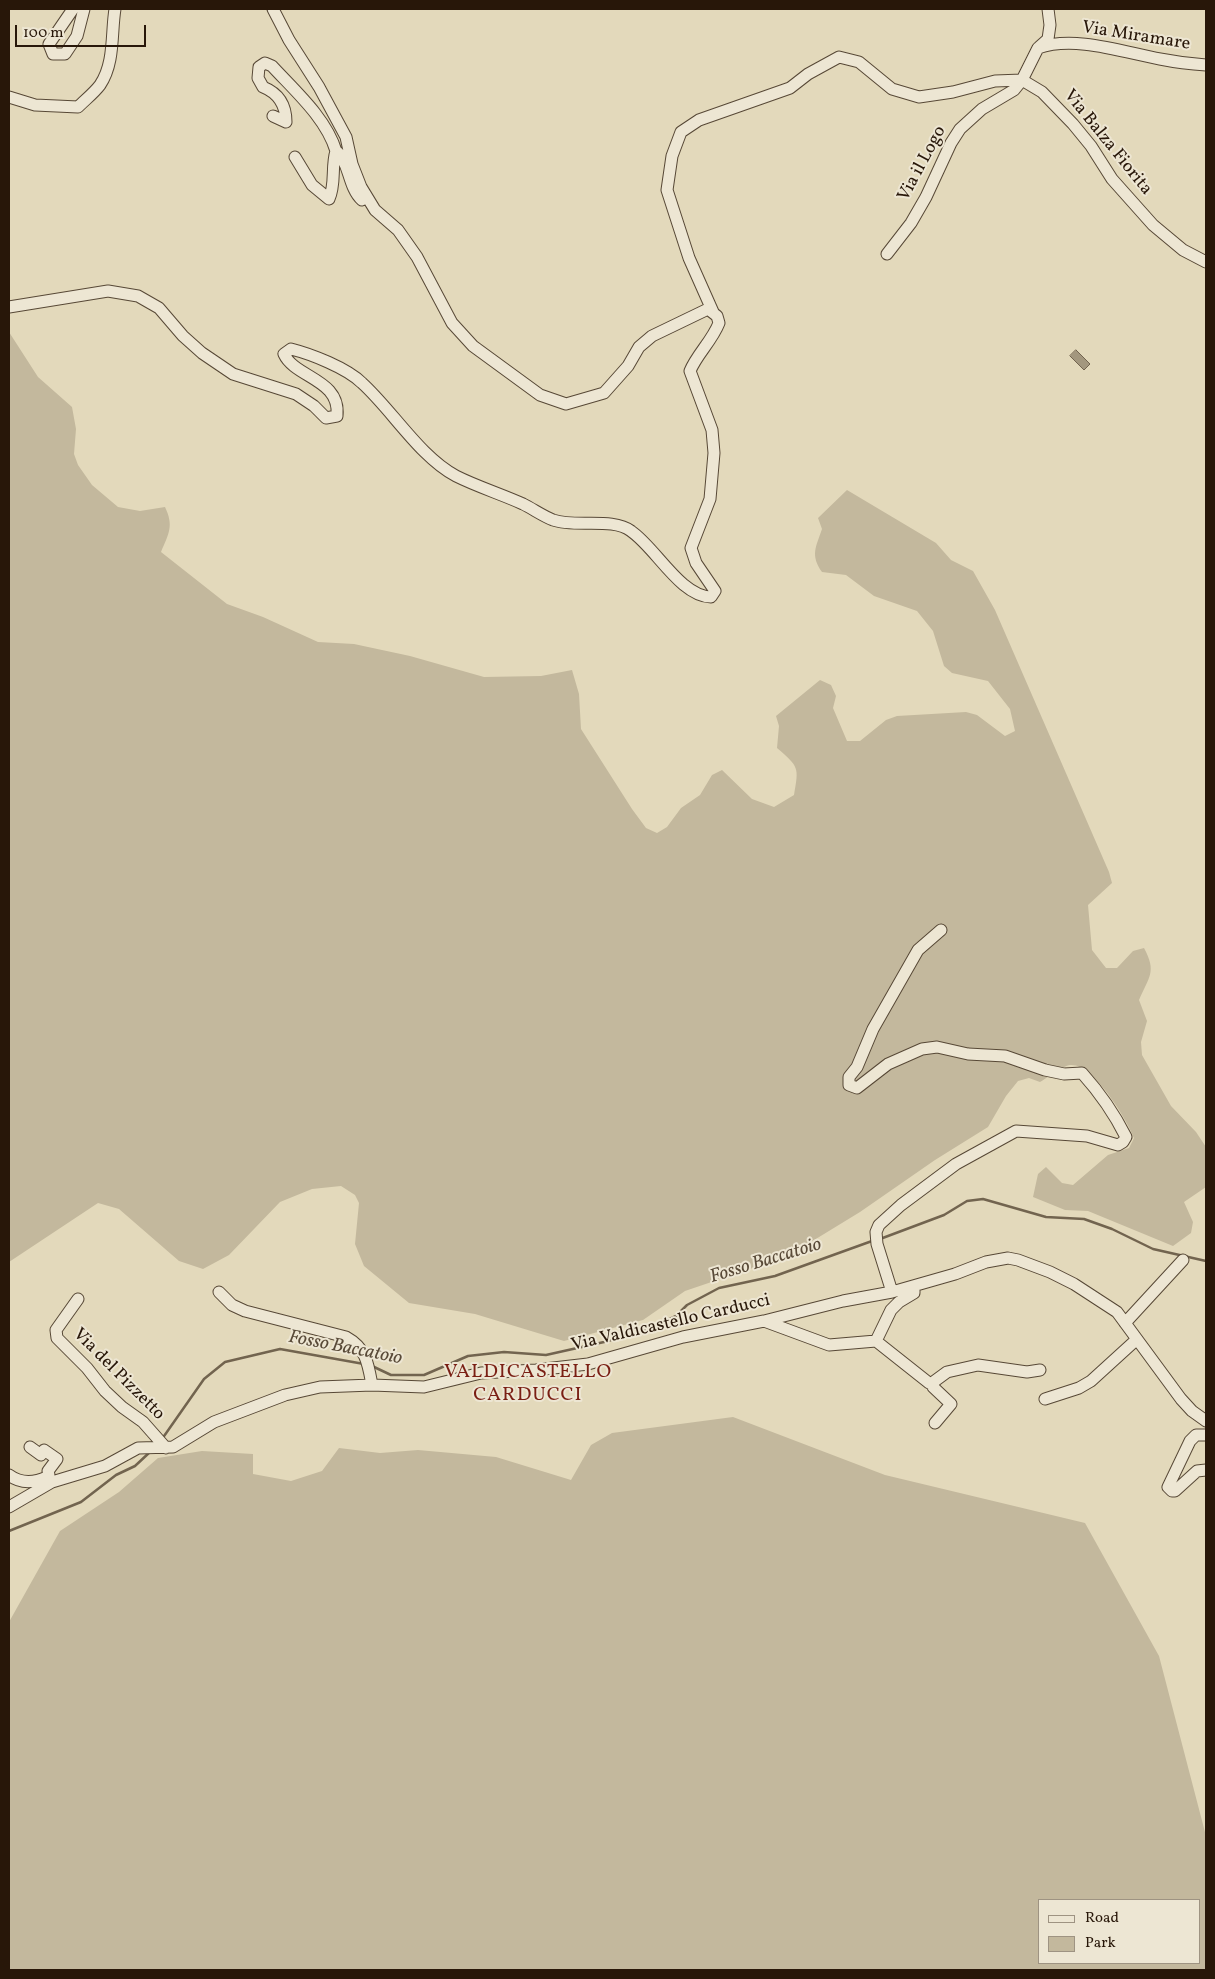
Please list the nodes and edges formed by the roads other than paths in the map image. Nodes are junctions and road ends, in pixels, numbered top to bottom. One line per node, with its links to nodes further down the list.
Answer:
1 (73, 9): 2 (street)
2 (84, 9)
3 (115, 9): 9 (street)
4 (274, 9): 13 (street)
5 (1048, 9): 6 (street)
6 (1038, 48): 7 (street, Via Miramare); 8 (street)
7 (1206, 65)
8 (1022, 80): 14 (street, Via il Logo); 15 (street, Via Balza Fiorita); 17 (street)
9 (9, 97)
10 (273, 116): 11 (street)
11 (336, 151): 12 (street); 13 (street)
12 (295, 156)
13 (375, 210): 17 (street)
14 (886, 254)
15 (1206, 262)
16 (9, 306): 17 (street)
17 (711, 310)
18 (941, 930): 22 (street)
19 (1183, 1260): 25 (street)
20 (914, 1286): 22 (street, Via Valdicastello Carducci); 25 (street, Via Valdicastello Carducci); 27 (street)
21 (219, 1292): 30 (street)
22 (892, 1292): 24 (street, Via Valdicastello Carducci)
23 (78, 1299): 36 (street, Via del Pizzetto)
24 (764, 1321): 27 (street); 30 (street, Via Valdicastello Carducci)
25 (1125, 1323): 26 (street, Via Valdicastello Carducci)
26 (1136, 1340): 31 (street); 32 (street, Via Valdicastello Carducci)
27 (876, 1341): 29 (street)
28 (1040, 1370): 29 (street)
29 (932, 1383): 33 (street)
30 (372, 1385): 36 (street, Via Valdicastello Carducci)
31 (1045, 1399)
32 (1206, 1421)
33 (935, 1423)
34 (1206, 1434): 37 (street)
35 (30, 1447): 39 (street)
36 (166, 1448): 39 (street, Via Valdicastello Carducci)
37 (1206, 1470)
38 (9, 1475): 39 (street)
39 (49, 1480): 40 (street, Via Valdicastello Carducci)
40 (9, 1507)

